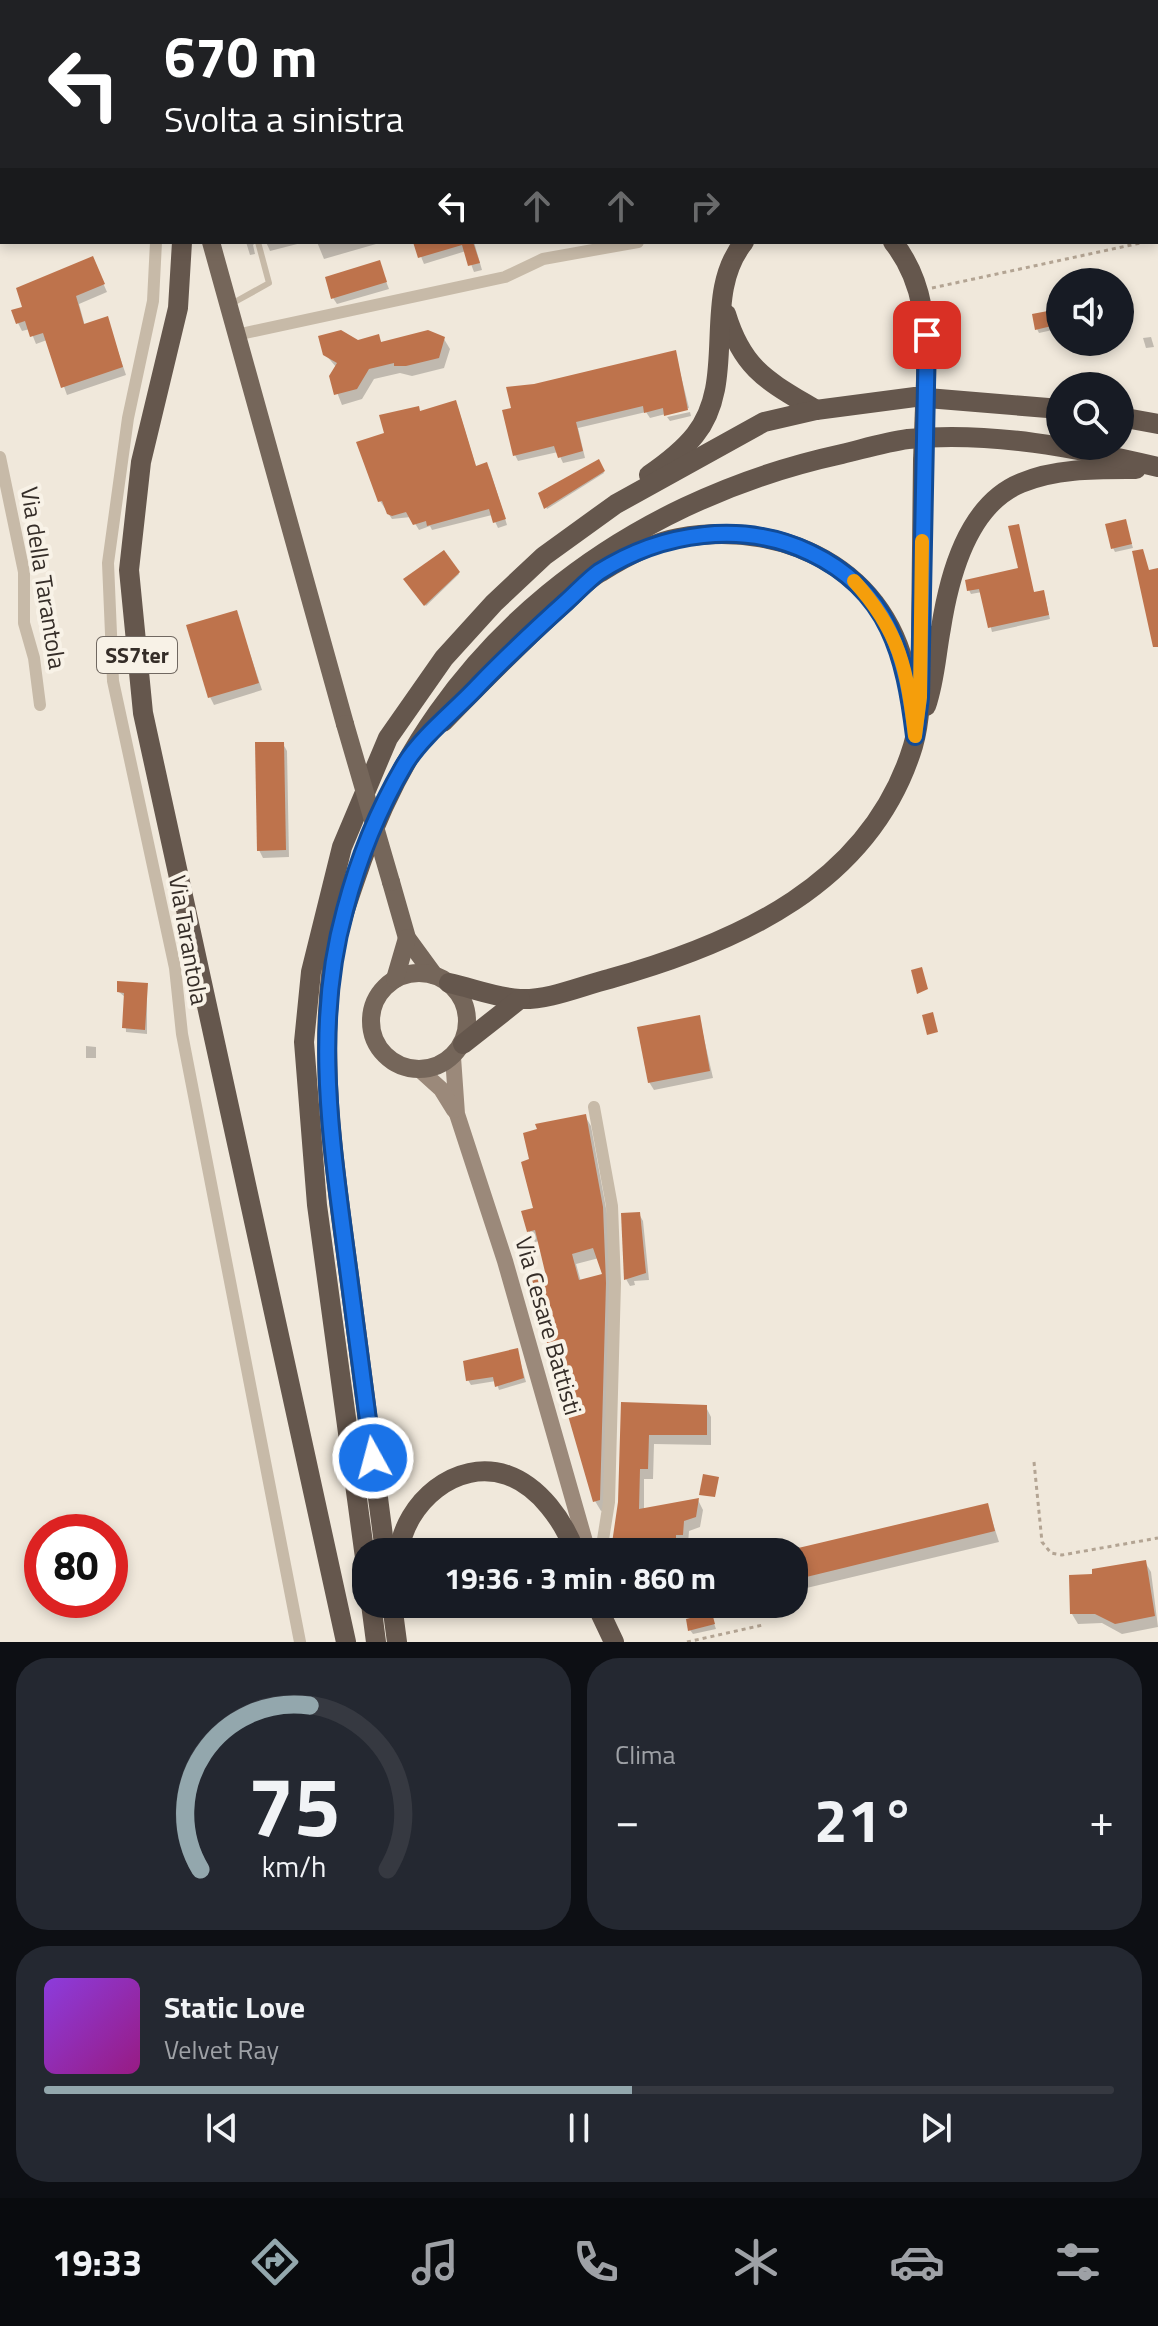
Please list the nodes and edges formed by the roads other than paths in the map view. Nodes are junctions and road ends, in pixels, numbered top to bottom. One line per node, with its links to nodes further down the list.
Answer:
1 (156, 244): 40 (street, Via Tarantola)
2 (182, 244): 41 (highway, SS7ter)
3 (212, 244): 9 (main road)
4 (259, 244): 9 (lane)
5 (627, 244): 10 (street)
6 (743, 244): 8 (highway)
7 (895, 244): 19 (highway, bridge)
8 (722, 303): 12 (highway); 17 (highway)
9 (229, 306): 10 (main road)
10 (236, 335): 21 (main road, bridge)
11 (1046, 408): 12 (highway)
12 (816, 410): 17 (highway)
13 (1134, 420): 14 (highway)
14 (1158, 424)
15 (0, 457): 18 (street, Via della Tarantola)
16 (1158, 468): 19 (highway); 20 (highway)
17 (616, 504): 29 (highway)
18 (40, 705)
19 (915, 736): 20 (highway); 24 (highway)
20 (407, 760): 30 (highway)
21 (407, 938): 22 (main road); 23 (main road)
22 (395, 979): 23 (main road); 26 (main road)
23 (442, 979): 24 (highway); 25 (main road)
24 (520, 999): 25 (highway)
25 (458, 1050): 26 (main road); 28 (main road, Via Cesare Battisti)
26 (420, 1070): 28 (main road, Via Cesare Battisti)
27 (594, 1107): 34 (street)
28 (457, 1114): 33 (main road, Via Cesare Battisti)
29 (362, 1538)
30 (383, 1538)
31 (403, 1538): 32 (highway)
32 (568, 1538)
33 (584, 1538)
34 (603, 1538)
35 (373, 1618): 42 (highway)
36 (394, 1618): 43 (highway)
37 (399, 1618): 43 (highway)
38 (603, 1618): 44 (highway)
39 (607, 1618): 44 (main road)
40 (300, 1642)
41 (346, 1642)
42 (376, 1642)
43 (398, 1642)
44 (614, 1642)

